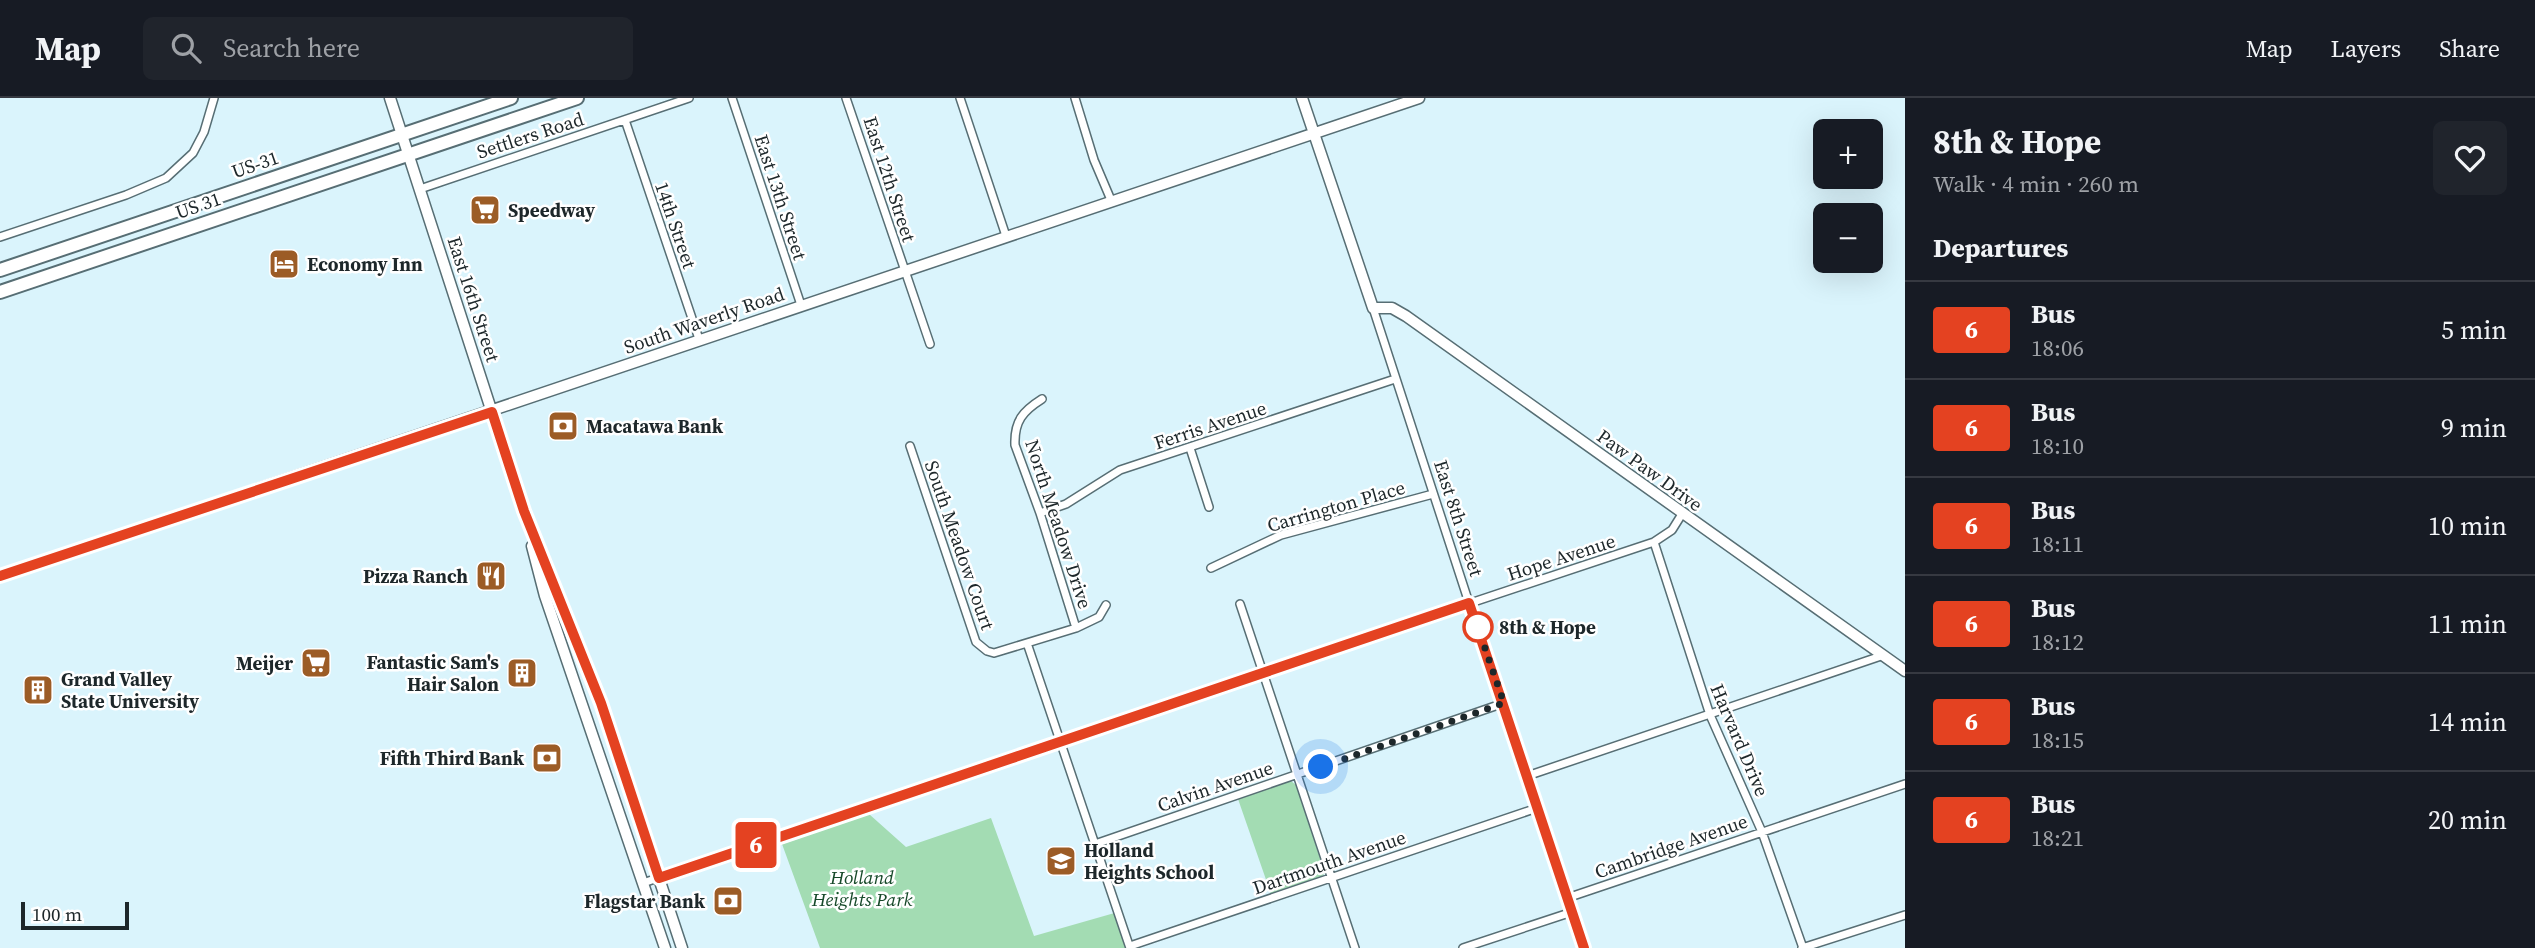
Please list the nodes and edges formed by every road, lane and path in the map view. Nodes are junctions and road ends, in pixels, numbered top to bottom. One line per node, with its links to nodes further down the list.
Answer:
1 (214, 98): 21 (street)
2 (390, 98): 14 (main road, East 16th Street)
3 (511, 98): 14 (highway, US 31)
4 (577, 98): 15 (highway, US 31)
5 (689, 98): 12 (street, Settlers Road)
6 (732, 98): 25 (street, East 13th Street)
7 (846, 98): 23 (street, East 12th Street)
8 (960, 98): 20 (street)
9 (1075, 98): 17 (street)
10 (1302, 98): 13 (main road, East 8th Street)
11 (1419, 98): 13 (main road, South Waverly Road)
12 (625, 120): 16 (street, Settlers Road); 27 (street, 14th Street)
13 (1314, 134): 17 (main road, South Waverly Road); 26 (main road, East 8th Street)
14 (402, 135): 15 (main road, East 16th Street); 18 (highway, US-31 / US 31)
15 (408, 154): 16 (main road, East 16th Street); 19 (highway, US 31 / US 31)
16 (420, 189): 31 (main road, East 16th Street)
17 (1111, 200): 20 (main road, South Waverly Road)
18 (197, 204): 19 (highway); 22 (highway, US-31 / US 31)
19 (191, 228): 24 (highway, US 31 / US 31)
20 (1006, 236): 23 (main road, South Waverly Road)
21 (0, 237)
22 (0, 270)
23 (904, 270): 25 (main road, South Waverly Road); 28 (street, East 12th Street)
24 (0, 292)
25 (801, 305): 27 (main road, South Waverly Road)
26 (1373, 308): 29 (street, East 8th Street); 38 (main road, Paw Paw Drive)
27 (699, 339): 31 (main road, South Waverly Road)
28 (930, 344)
29 (1395, 379): 33 (street, Ferris Avenue); 34 (street, East 8th Street)
30 (1042, 399): 37 (street, North Meadow Drive)
31 (492, 412): 36 (main road, East 16th Street); 41 (main road, South Waverly Road)
32 (910, 446): 46 (street, South Meadow Court)
33 (1190, 448): 35 (street); 37 (street, Ferris Avenue)
34 (1433, 494): 40 (street, Carrington Place); 42 (street, East 8th Street)
35 (1209, 506)
36 (524, 511): 59 (main road, East 16th Street); 61 (main road, East 16th Street)
37 (1040, 513): 45 (street, North Meadow Drive)
38 (1682, 514): 39 (street, Hope Avenue); 47 (main road, Paw Paw Drive)
39 (1654, 542): 42 (street, Hope Avenue); 51 (street, Harvard Drive)
40 (1211, 568)
41 (0, 576)
42 (1469, 603): 49 (street, Hope Avenue); 50 (main road, East 8th Street)
43 (1240, 604): 49 (street)
44 (1106, 605): 45 (street, South Meadow Court)
45 (1076, 628): 46 (street, South Meadow Court)
46 (1027, 643): 52 (street)
47 (1884, 655): 48 (main road, Paw Paw Drive); 51 (street)
48 (1905, 671)
49 (1263, 672): 52 (street, Hope Avenue); 53 (street)
50 (1504, 703): 53 (street, Calvin Avenue); 54 (main road, East 8th Street)
51 (1710, 715): 54 (street); 57 (street, Harvard Drive)
52 (1061, 742): 58 (street); 59 (street, Hope Avenue)
53 (1298, 775): 58 (street, Calvin Avenue); 60 (street)
54 (1527, 776): 56 (main road, East 8th Street)
55 (1905, 784): 57 (street, Cambridge Avenue)
56 (1537, 808): 60 (street, Dartmouth Avenue); 62 (main road, East 8th Street)
57 (1762, 832): 62 (street, Cambridge Avenue); 71 (street, Harvard Drive)
58 (1095, 844): 65 (street)
59 (659, 878): 61 (street, Hope Avenue); 67 (main road, East 16th Street)
60 (1332, 878): 65 (street, Dartmouth Avenue); 68 (street)
61 (643, 883): 66 (main road, East 16th Street)
62 (1567, 898): 63 (main road, East 8th Street)
63 (1572, 912): 69 (street); 70 (main road, East 8th Street)
64 (1905, 915): 71 (street)
65 (1130, 947)
66 (665, 948)
67 (682, 948)
68 (1355, 948)
69 (1463, 948)
70 (1584, 948)
71 (1803, 948)

